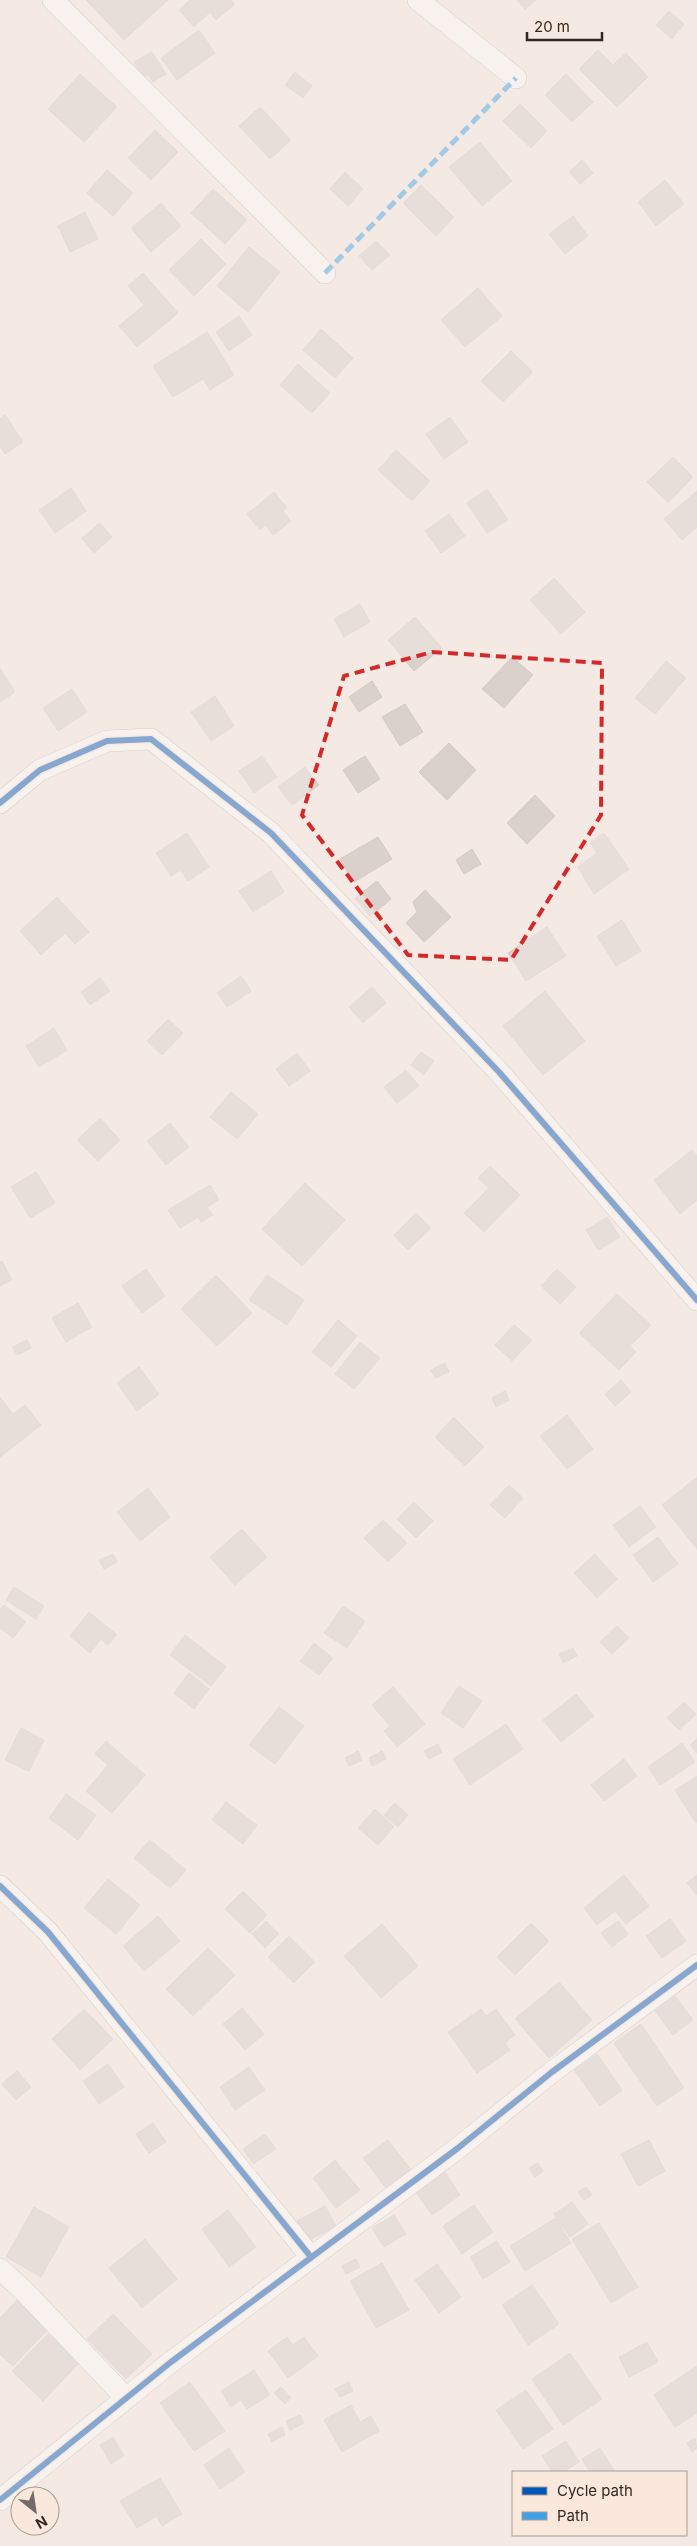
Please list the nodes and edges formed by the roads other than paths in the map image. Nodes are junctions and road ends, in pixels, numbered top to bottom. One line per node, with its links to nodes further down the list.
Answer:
1 (53, 0): 4 (street)
2 (418, 0): 3 (street)
3 (516, 78)
4 (325, 273)
5 (0, 802): 6 (street)
6 (697, 1300)
7 (0, 1886): 9 (street)
8 (697, 1965): 9 (street)
9 (311, 2257): 11 (street)
10 (0, 2269): 11 (street)
11 (126, 2398): 12 (street)
12 (0, 2500)

